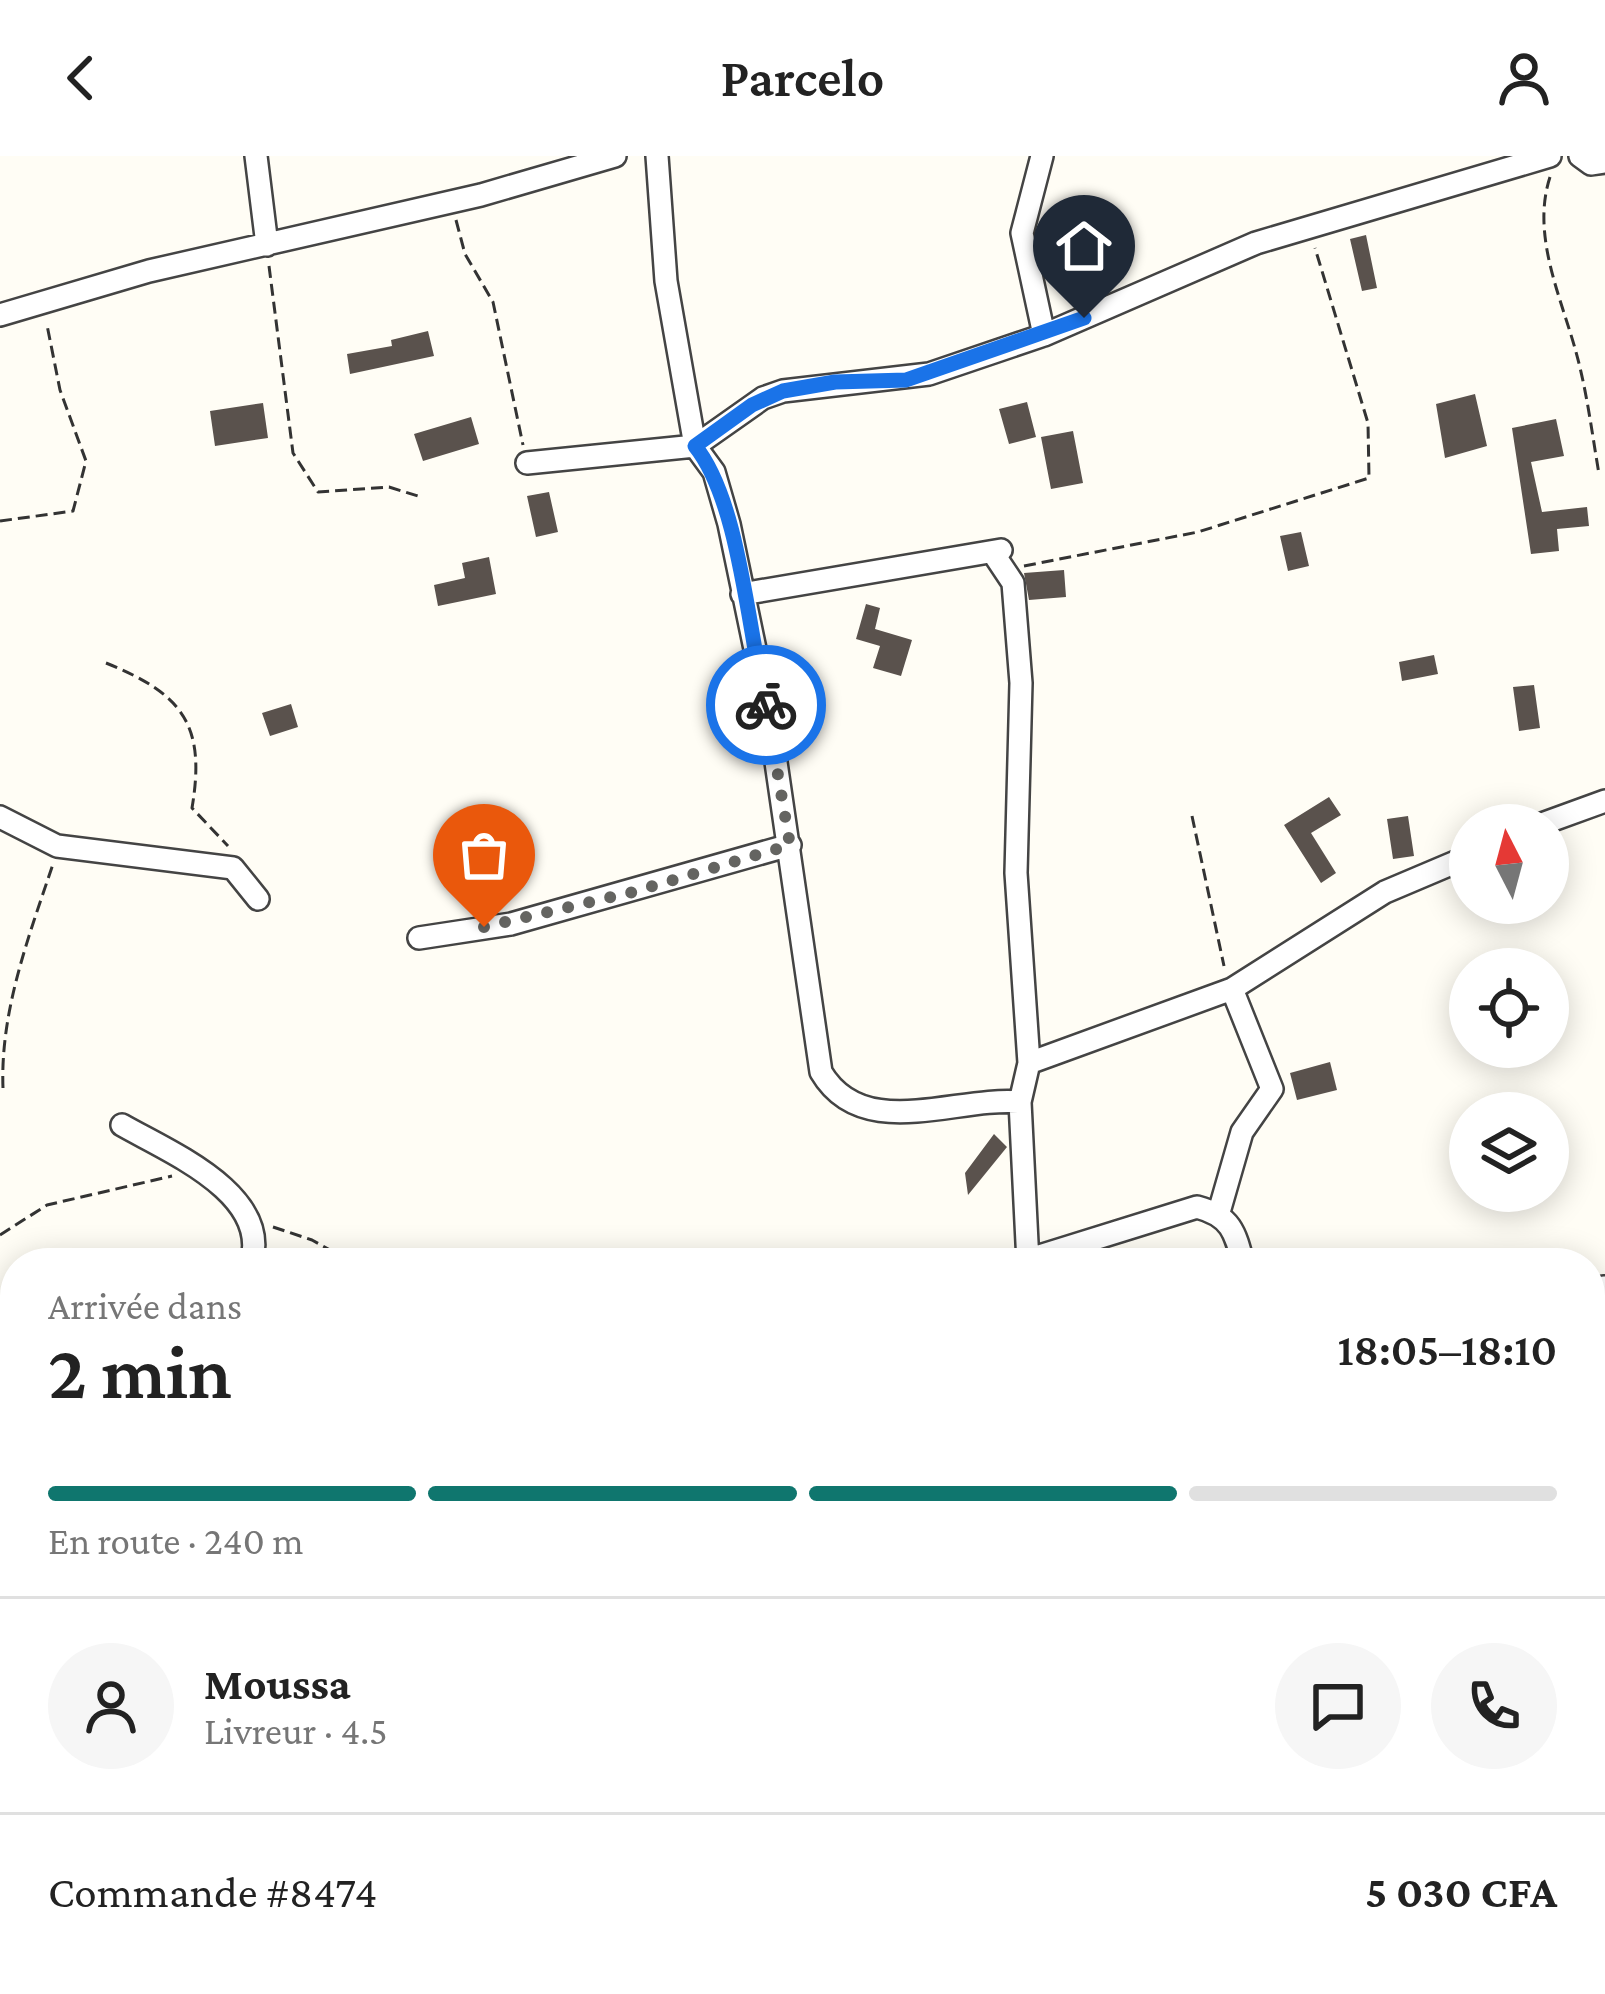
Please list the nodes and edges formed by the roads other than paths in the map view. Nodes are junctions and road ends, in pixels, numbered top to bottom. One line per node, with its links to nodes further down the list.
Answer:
1 (256, 156): 8 (street)
2 (615, 156): 8 (street)
3 (656, 156): 11 (street)
4 (1042, 156): 10 (street)
5 (1580, 156): 7 (street)
6 (1553, 162): 10 (street)
7 (1605, 162)
8 (267, 245): 9 (street)
9 (0, 315)
10 (1044, 335): 11 (street)
11 (695, 446): 12 (street); 13 (street)
12 (527, 463)
13 (742, 594): 17 (street); 22 (street)
14 (1605, 801): 15 (street)
15 (1569, 814)
16 (0, 817): 19 (street)
17 (790, 845): 20 (street); 23 (street)
18 (1449, 865): 21 (street)
19 (257, 899)
20 (419, 938)
21 (1232, 988): 22 (street); 25 (street)
22 (1028, 1063): 23 (street)
23 (1020, 1102): 27 (street)
24 (122, 1124): 26 (street)
25 (1219, 1212): 28 (street); 29 (street)
26 (255, 1248)
27 (1024, 1248)
28 (1068, 1248)
29 (1240, 1248)

